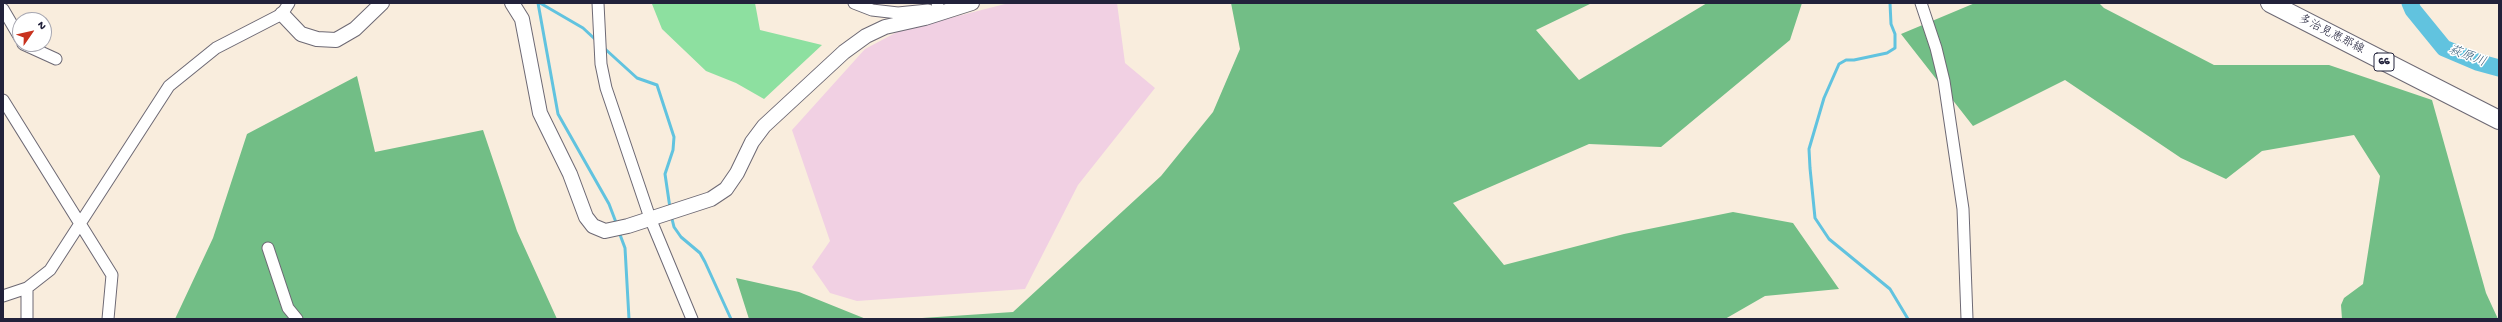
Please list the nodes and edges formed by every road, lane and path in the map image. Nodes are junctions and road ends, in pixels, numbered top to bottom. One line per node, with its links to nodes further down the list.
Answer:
1 (382, 3): 8 (street)
2 (512, 3): 16 (street)
3 (598, 3): 16 (street)
4 (854, 3): 10 (street)
5 (972, 3): 10 (street)
6 (1921, 3): 25 (street)
7 (2270, 3): 15 (main road, 多治見恵那線 / 66)
8 (285, 8): 17 (street)
9 (3, 9): 11 (street)
10 (935, 11): 16 (street)
11 (12, 24)
12 (40, 52): 13 (street)
13 (56, 60)
14 (3, 100): 17 (street)
15 (2499, 120)
16 (650, 218): 24 (street)
17 (80, 225): 19 (street); 22 (street)
18 (268, 248): 23 (street)
19 (27, 288): 20 (street); 21 (street)
20 (3, 296)
21 (27, 319)
22 (108, 319)
23 (297, 319)
24 (692, 319)
25 (1967, 319)

